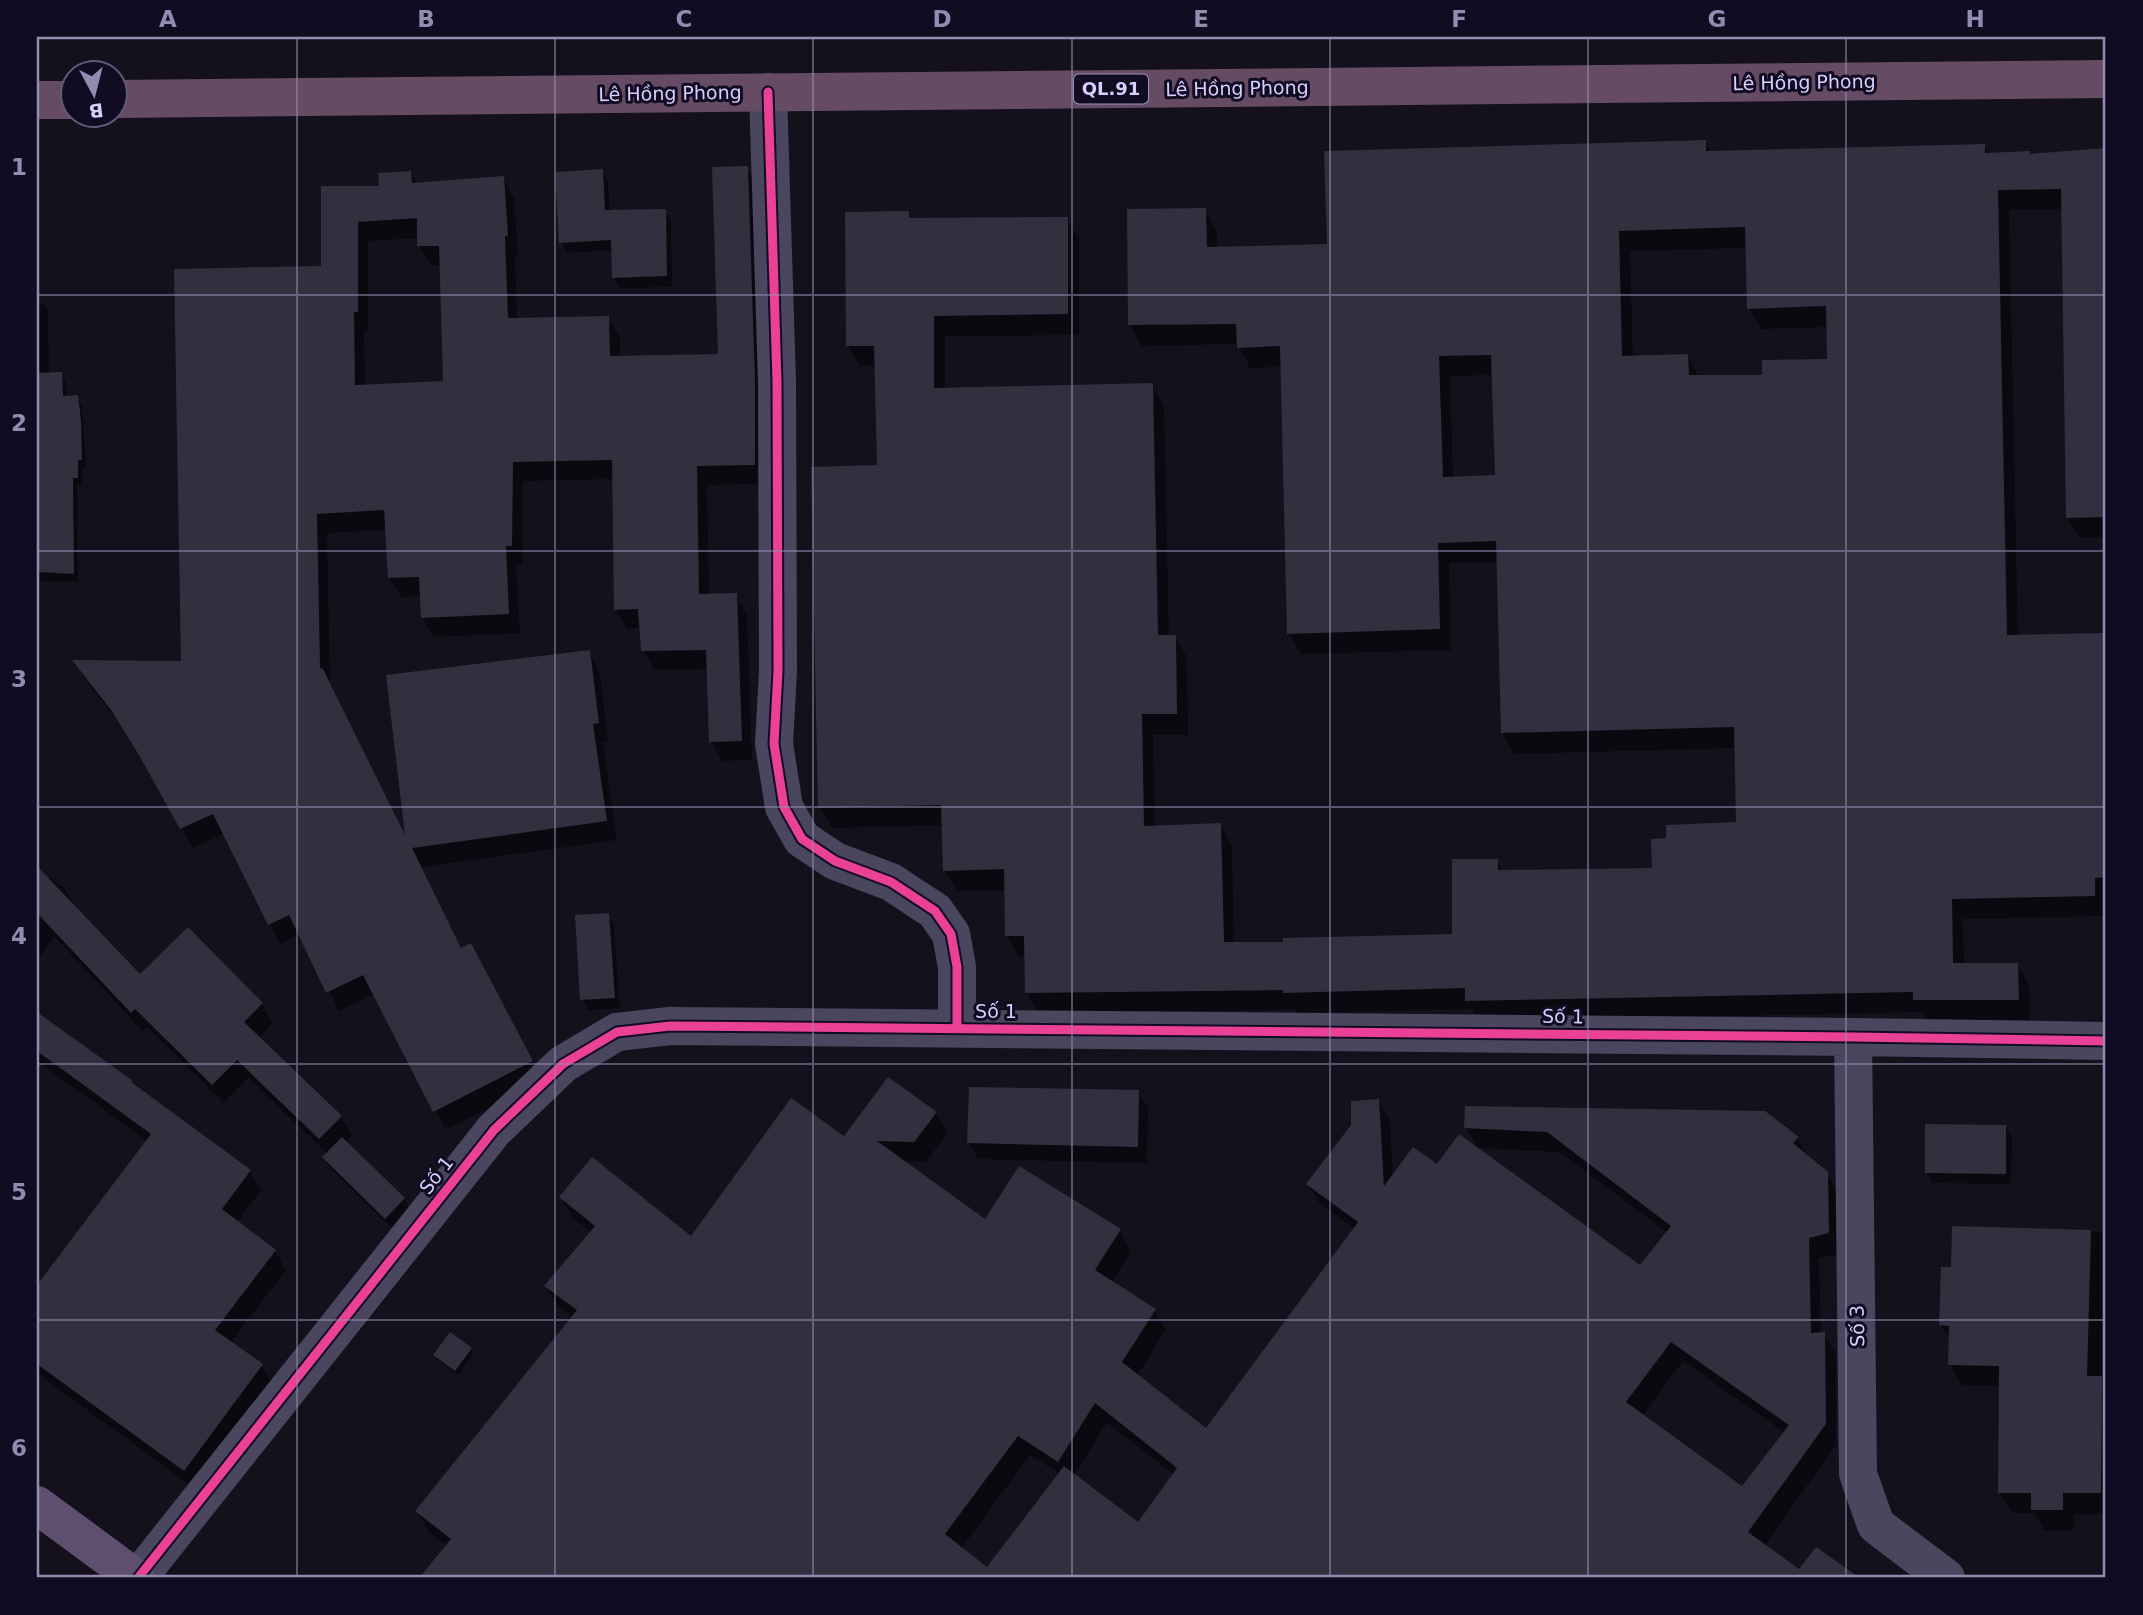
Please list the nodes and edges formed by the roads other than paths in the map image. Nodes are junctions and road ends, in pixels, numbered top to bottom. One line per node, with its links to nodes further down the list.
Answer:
1 (2106, 79): 2 (highway, Lê Hồng Phong / QL.91)
2 (768, 92): 3 (highway, Lê Hồng Phong / QL.91); 6 (street)
3 (130, 99)
4 (37, 100): 5 (highway)
5 (60, 100)
6 (957, 1028): 7 (street, Số 1); 10 (street, Số 1)
7 (1853, 1037): 8 (street, Số 1); 11 (street, Số 3)
8 (2106, 1041)
9 (37, 1506): 10 (main road)
10 (137, 1578)
11 (1946, 1578)

